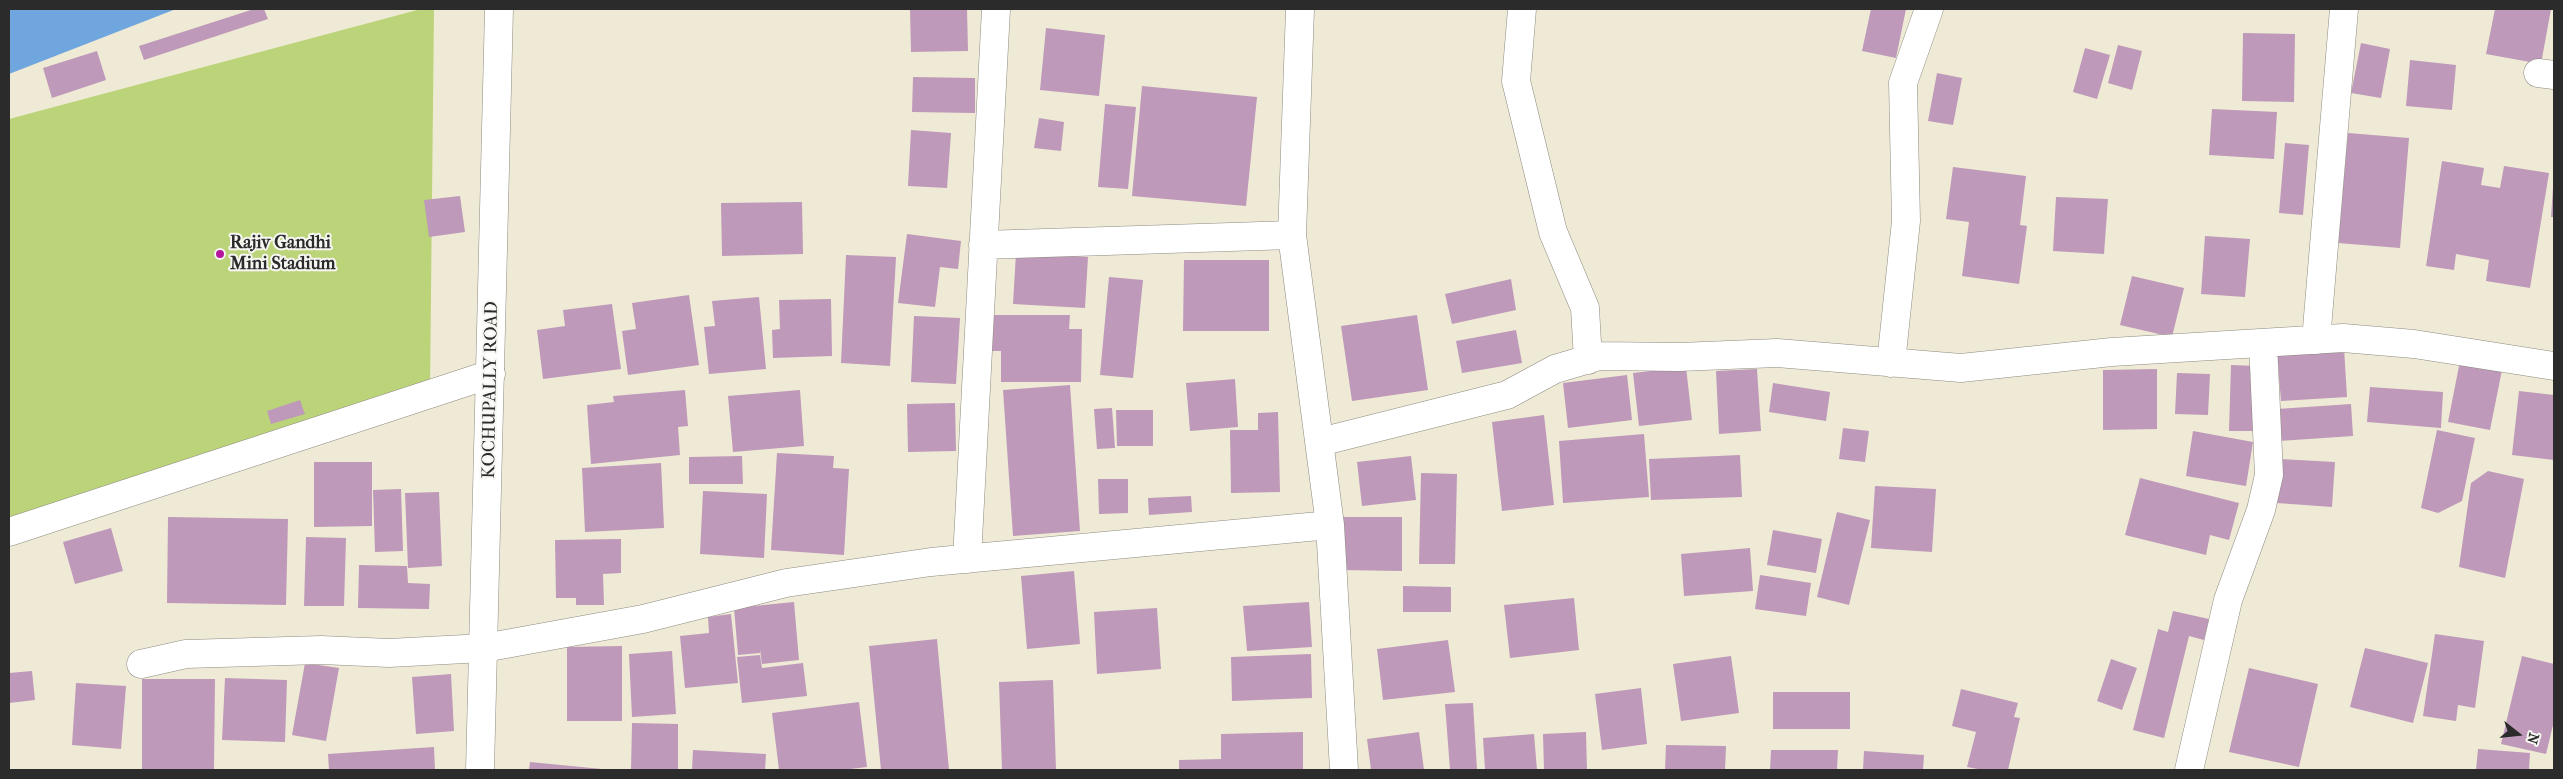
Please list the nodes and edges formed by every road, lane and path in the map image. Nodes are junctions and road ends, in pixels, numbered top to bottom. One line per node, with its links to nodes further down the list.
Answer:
1 (500, 9): 14 (street, KOCHUPALLY ROAD)
2 (996, 9): 8 (street)
3 (1300, 9): 7 (street)
4 (1522, 9): 11 (street)
5 (1929, 9): 12 (street)
6 (2344, 9): 9 (street)
7 (1292, 235): 8 (street); 15 (street)
8 (984, 245): 18 (street)
9 (2316, 340): 10 (street); 13 (street)
10 (2263, 342): 12 (street); 23 (street)
11 (1588, 360): 12 (street); 15 (street)
12 (1891, 363)
13 (2554, 366)
14 (491, 374): 17 (street); 19 (street, KOCHUPALLY ROAD)
15 (1320, 442): 16 (street)
16 (1330, 525): 18 (street); 22 (street)
17 (9, 532)
18 (967, 559): 19 (street)
19 (484, 648): 20 (street); 21 (street, KOCHUPALLY ROAD)
20 (141, 664)
21 (480, 770)
22 (1344, 770)
23 (2188, 770)

